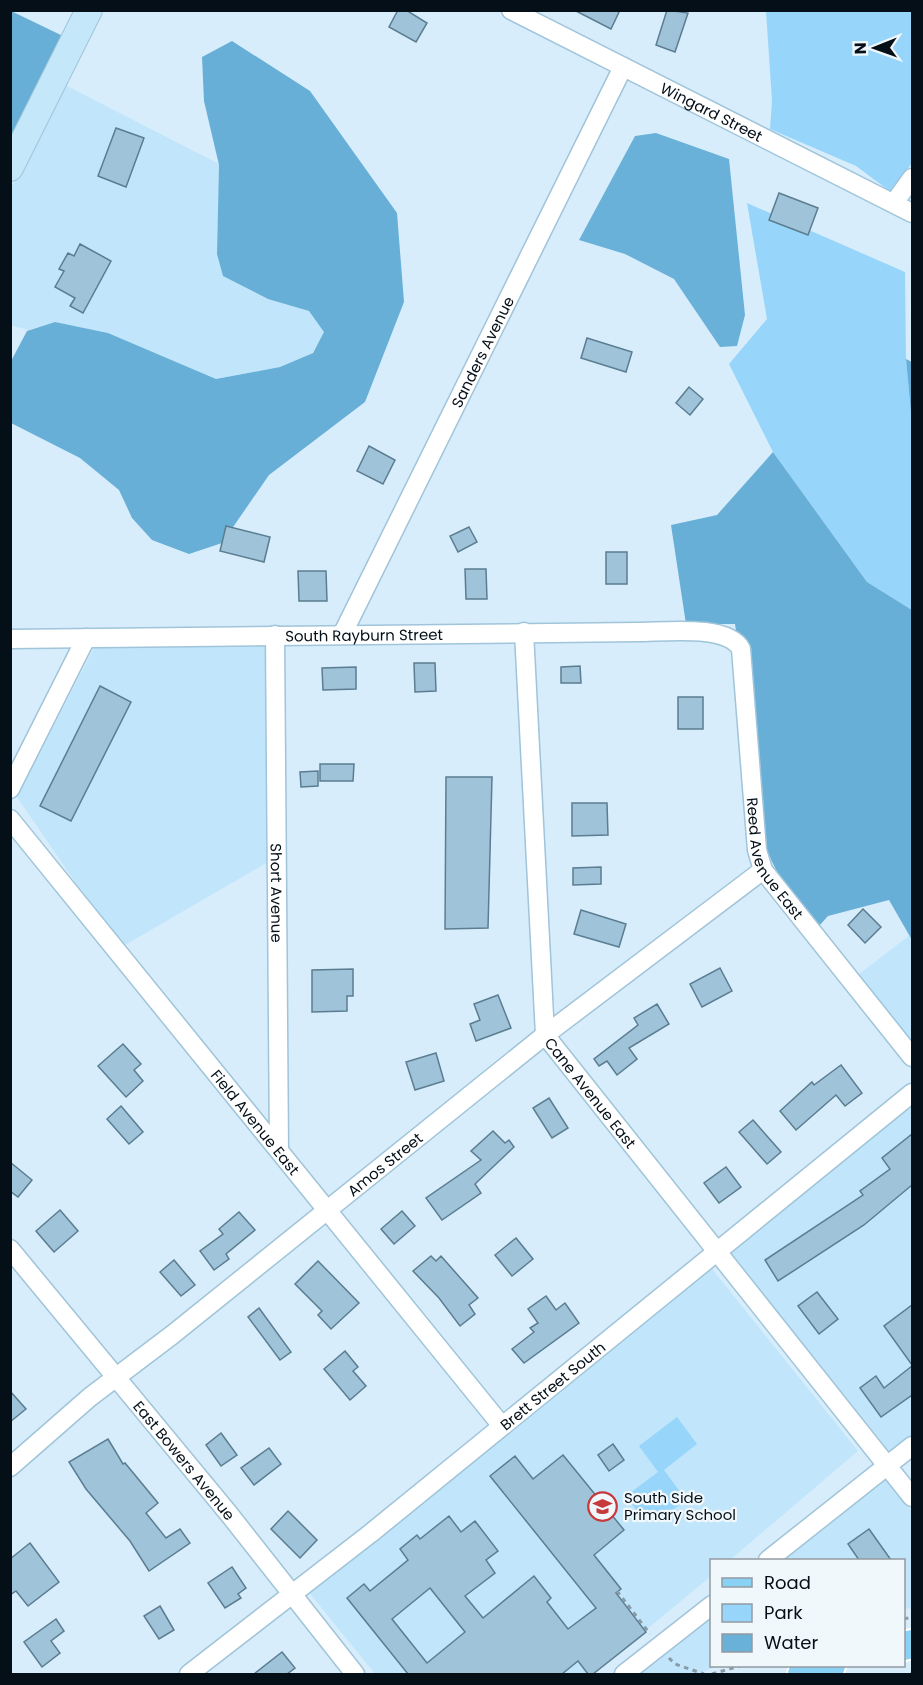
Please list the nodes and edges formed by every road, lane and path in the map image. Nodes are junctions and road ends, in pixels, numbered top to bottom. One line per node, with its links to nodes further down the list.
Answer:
1 (89, 10): 4 (street)
2 (511, 10): 3 (street, Wingard Street)
3 (622, 67): 6 (street, Wingard Street); 11 (street, Sanders Avenue)
4 (10, 168)
5 (912, 178): 6 (street)
6 (894, 203): 7 (street, Wingard Street)
7 (912, 213)
8 (524, 632): 9 (street, South Rayburn Street); 11 (street, South Rayburn Street); 17 (street, Cane Avenue East)
9 (719, 634): 16 (street, Reed Avenue East)
10 (275, 635): 11 (street, South Rayburn Street); 12 (street, South Rayburn Street); 20 (street, Short Avenue)
11 (342, 635)
12 (86, 638): 13 (street, South Rayburn Street); 14 (street)
13 (10, 639)
14 (10, 789)
15 (10, 819): 20 (street, Field Avenue East)
16 (763, 870): 17 (street, Amos Street); 18 (street, Reed Avenue East)
17 (546, 1035): 21 (street, Amos Street); 23 (street, Cane Avenue East)
18 (912, 1057)
19 (912, 1093): 23 (street, Brett Street South)
20 (279, 1150): 21 (street, Field Avenue East)
21 (327, 1210): 24 (street, Amos Street); 25 (street, Field Avenue East)
22 (10, 1249): 24 (street, East Bowers Avenue)
23 (717, 1250): 25 (street, Brett Street South); 27 (street, Cane Avenue East)
24 (115, 1378): 28 (street, Amos Street); 31 (street, East Bowers Avenue)
25 (502, 1426): 31 (street, Brett Street South)
26 (912, 1446): 27 (street)
27 (888, 1465): 29 (street, Cane Avenue East); 30 (street)
28 (10, 1467)
29 (912, 1497)
30 (769, 1559)
31 (291, 1596): 35 (street, Brett Street South); 36 (street, East Bowers Avenue)
32 (710, 1606): 37 (street)
33 (734, 1667): 38 (path)
34 (825, 1667): 39 (main road)
35 (189, 1674)
36 (355, 1674)
37 (624, 1674)
38 (712, 1674)
39 (802, 1674)

